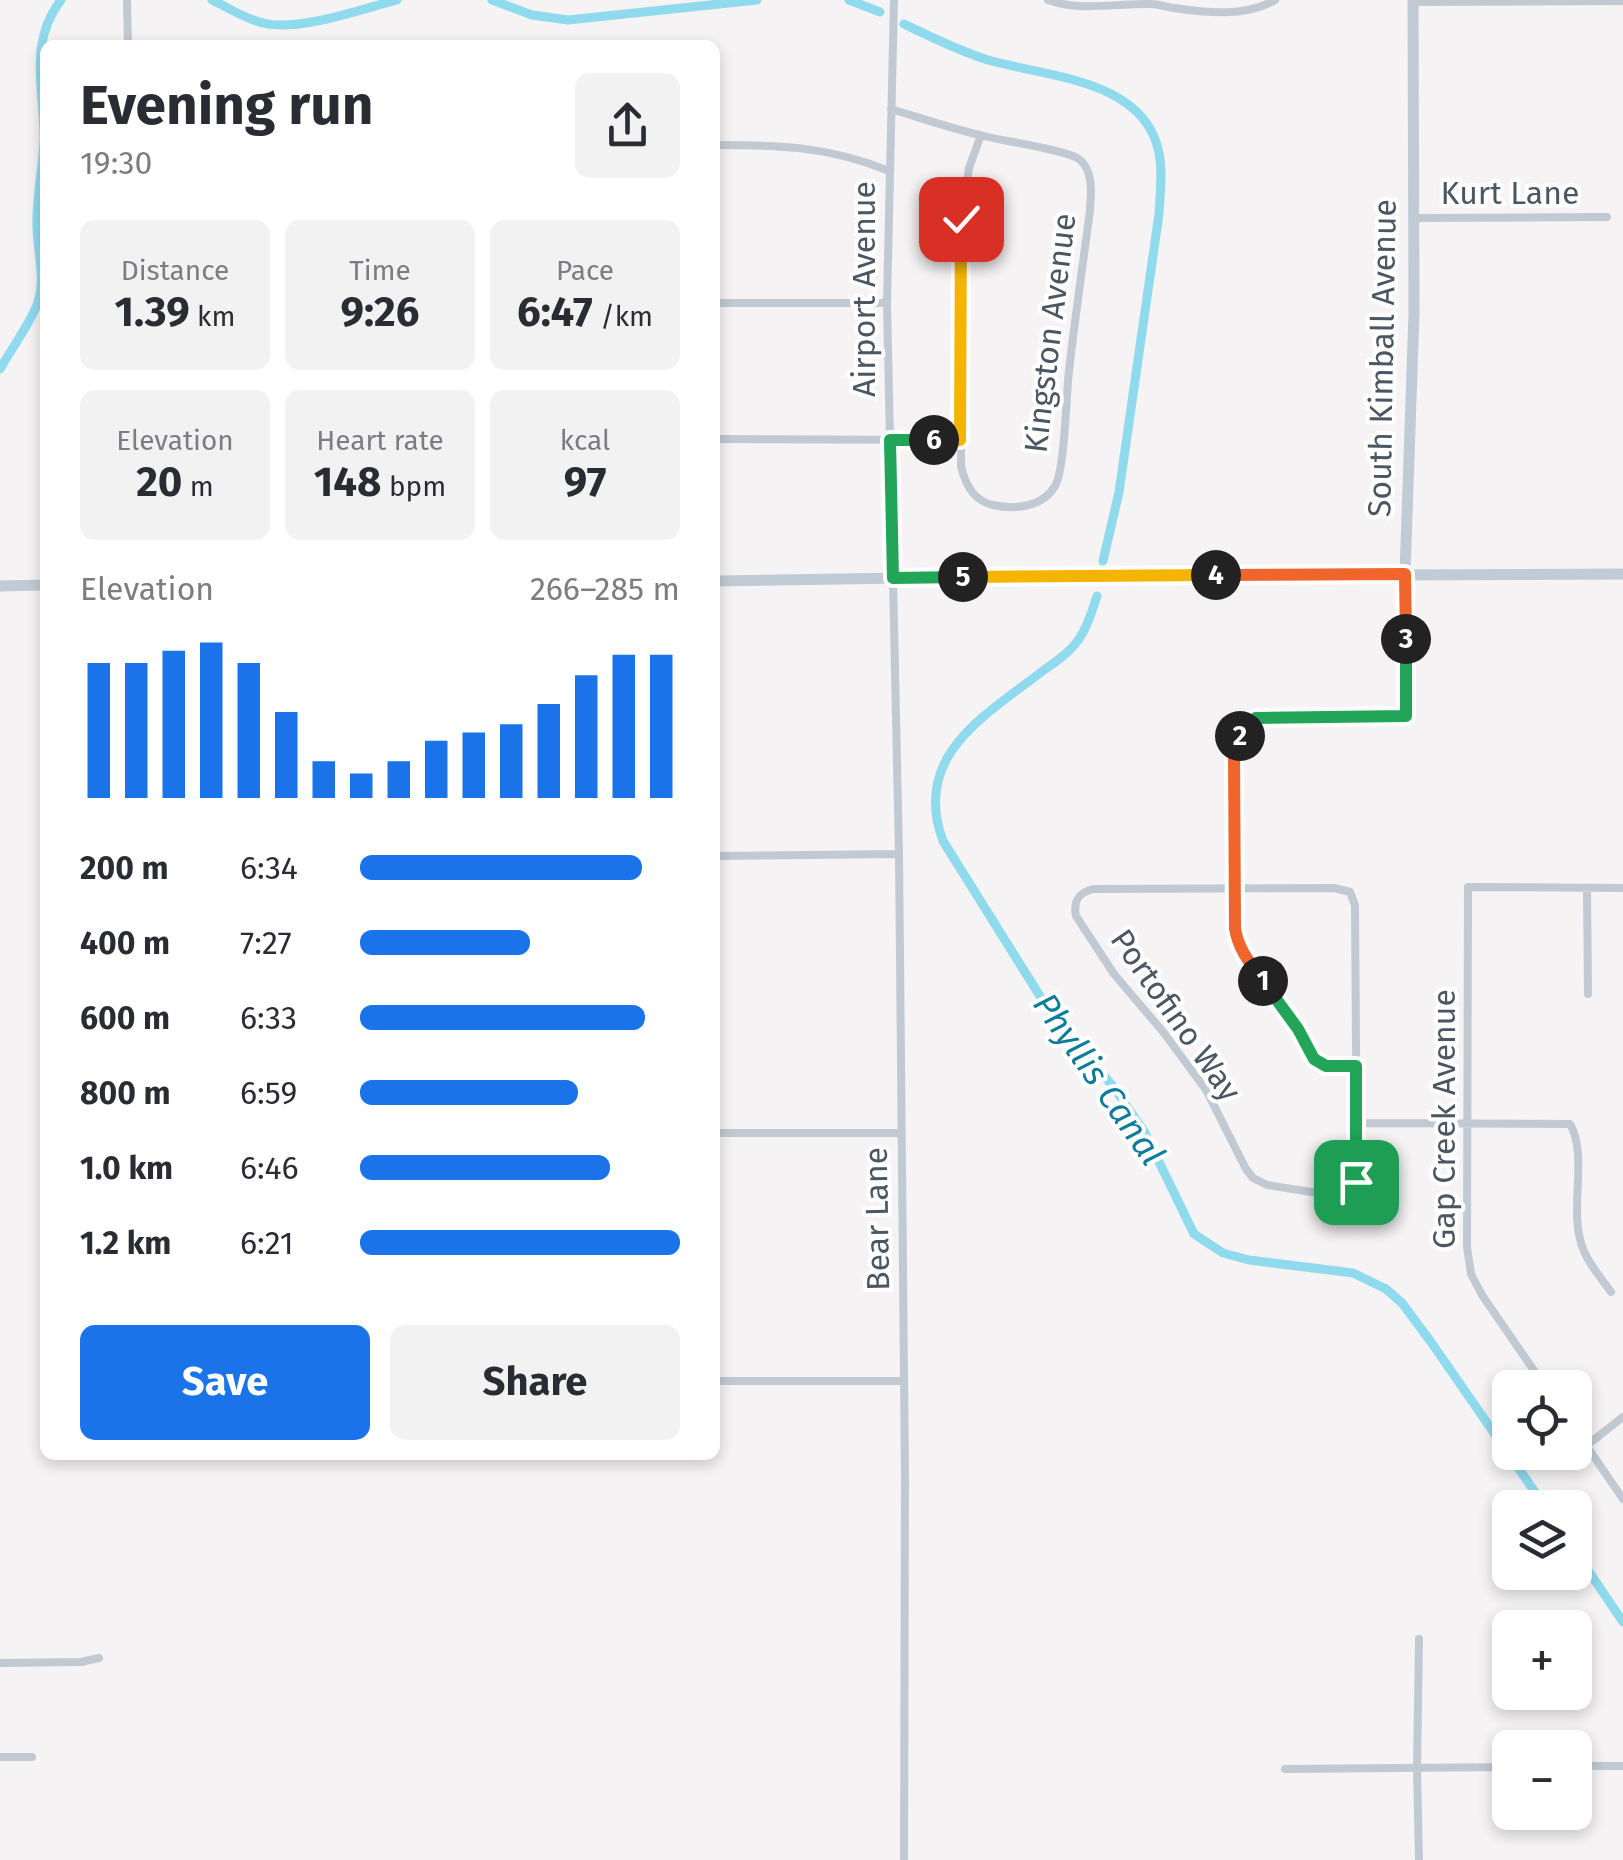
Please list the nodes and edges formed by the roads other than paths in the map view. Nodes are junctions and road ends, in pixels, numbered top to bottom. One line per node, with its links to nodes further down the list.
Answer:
1 (127, 0): 10 (street)
2 (894, 0): 11 (street, Airport Avenue)
3 (1048, 0): 8 (street)
4 (1275, 0): 9 (street)
5 (1413, 1): 6 (street); 15 (main road, South Kimball Avenue)
6 (1623, 1)
7 (1156, 2): 8 (street); 9 (street)
8 (1062, 3)
9 (1254, 4)
10 (128, 40)
11 (891, 109): 12 (street); 14 (street, Airport Avenue)
12 (981, 136): 21 (street); 21 (street, Kingston Avenue)
13 (720, 145): 14 (street)
14 (889, 171): 17 (street, Airport Avenue)
15 (1413, 218): 16 (street, Kurt Lane); 22 (main road, South Kimball Avenue)
16 (1606, 218)
17 (887, 302): 18 (street); 20 (street, Airport Avenue)
18 (720, 303)
19 (720, 440): 20 (street)
20 (890, 440): 21 (street); 24 (street, Airport Avenue)
21 (960, 440)
22 (1405, 574): 23 (main road); 24 (main road); 32 (street, South Kimball Avenue)
23 (1623, 574)
24 (893, 578): 25 (main road); 28 (street, Bear Lane)
25 (720, 581)
26 (40, 585): 27 (main road)
27 (0, 586)
28 (899, 854): 29 (street); 38 (street, Bear Lane)
29 (720, 856)
30 (1587, 888): 31 (street); 33 (street); 36 (street, Gap Creek Avenue)
31 (1623, 888)
32 (1234, 890): 34 (street); 34 (street); 35 (street, Portofino Way)
33 (1588, 994)
34 (1356, 1066): 35 (street)
35 (1355, 1124): 36 (street)
36 (1468, 1126): 39 (street); 40 (street, Gap Creek Avenue)
37 (720, 1133): 38 (street)
38 (901, 1133): 42 (street, Bear Lane)
39 (1611, 1292)
40 (1534, 1370)
41 (720, 1380): 42 (street)
42 (904, 1381): 57 (street, Bear Lane)
43 (1623, 1416): 44 (street)
44 (1592, 1441)
45 (1592, 1455): 46 (street)
46 (1623, 1499)
47 (1420, 1639): 55 (street)
48 (98, 1658): 49 (street)
49 (0, 1663)
50 (0, 1756): 51 (street)
51 (32, 1757)
52 (1492, 1766): 55 (street)
53 (1592, 1766): 54 (street)
54 (1623, 1766)
55 (1417, 1767): 56 (street); 58 (street)
56 (1285, 1769)
57 (904, 1860)
58 (1420, 1860)

